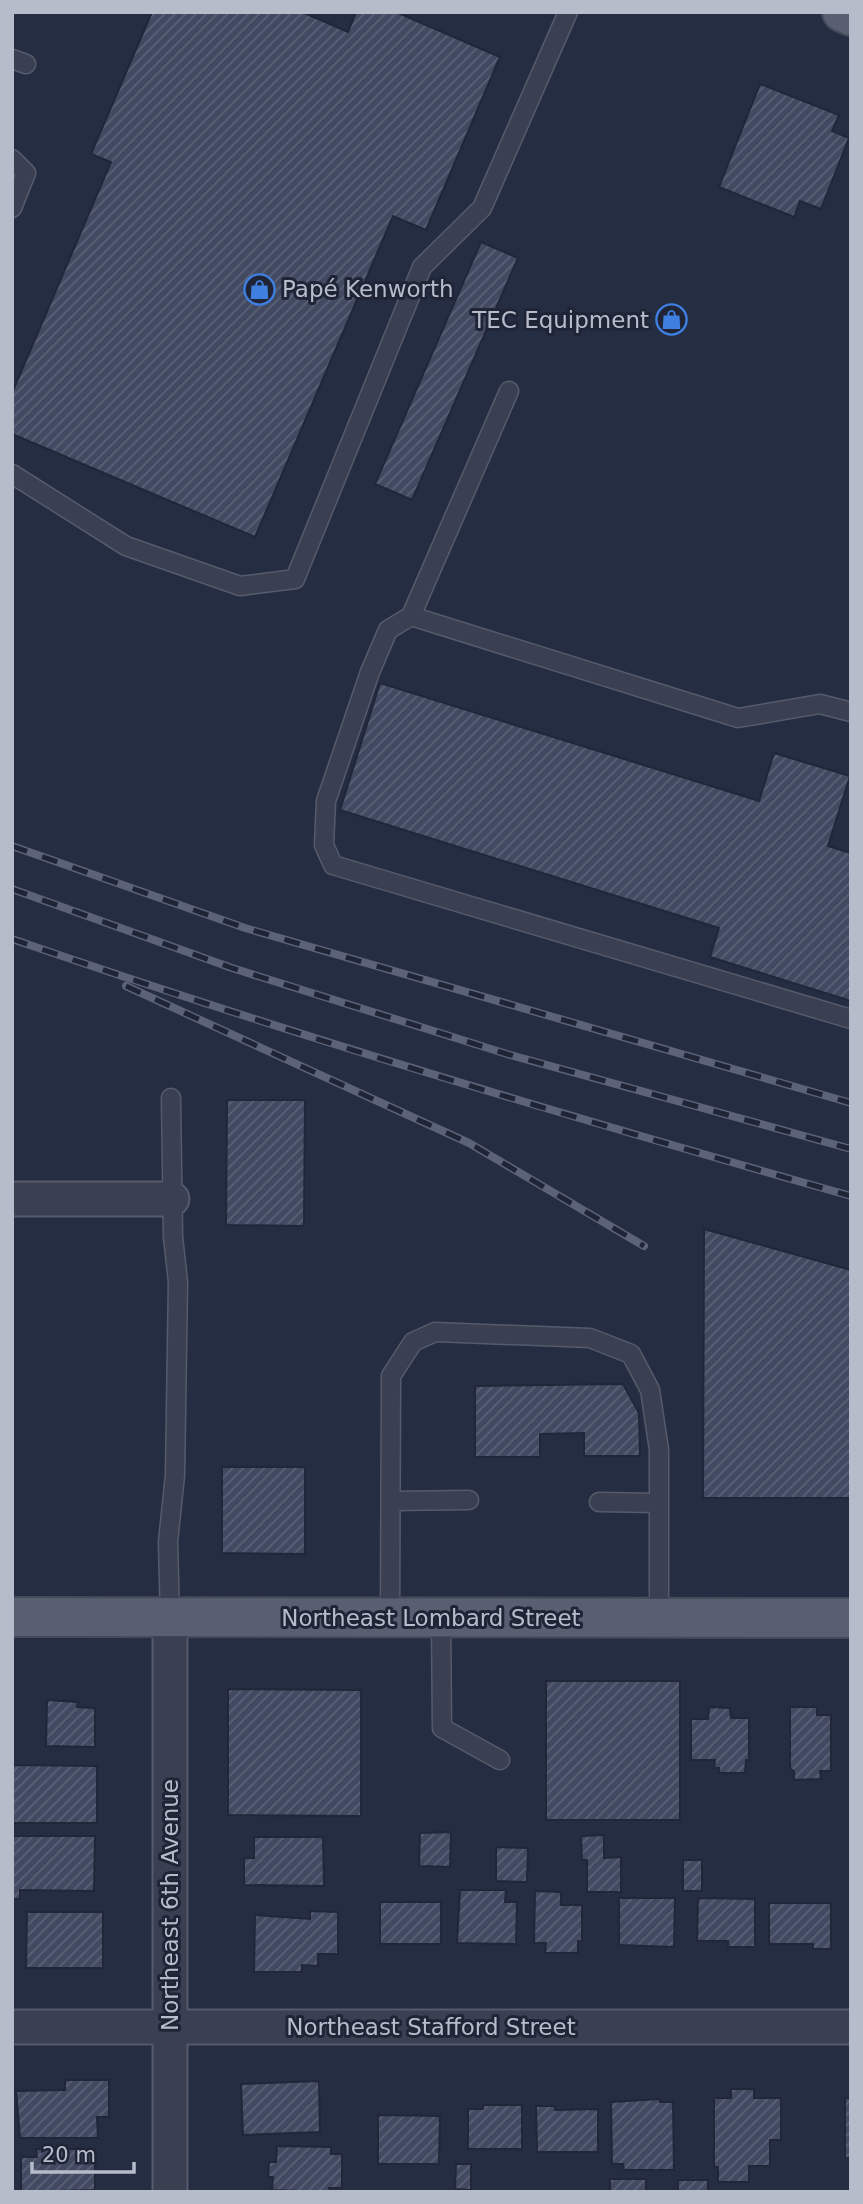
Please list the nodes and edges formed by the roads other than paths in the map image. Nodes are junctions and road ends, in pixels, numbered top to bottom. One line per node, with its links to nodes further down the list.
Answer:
1 (568, 12): 7 (lane)
2 (842, 12): 3 (main road)
3 (851, 16)
4 (12, 159): 5 (lane)
5 (12, 208)
6 (509, 391): 8 (lane)
7 (12, 474)
8 (411, 616): 9 (lane); 10 (lane)
9 (851, 712)
10 (851, 1019)
11 (172, 1098): 13 (lane)
12 (12, 1199): 13 (street)
13 (172, 1199): 19 (lane)
14 (391, 1500): 15 (lane); 17 (lane); 20 (lane)
15 (469, 1500)
16 (599, 1502): 17 (lane)
17 (659, 1503): 22 (lane)
18 (12, 1618): 19 (main road, Northeast Lombard Street)
19 (170, 1618): 20 (main road, Northeast Lombard Street); 26 (street, Northeast 6th Avenue)
20 (390, 1618): 21 (main road, Northeast Lombard Street)
21 (441, 1618): 22 (main road, Northeast Lombard Street); 24 (lane)
22 (659, 1618): 23 (main road, Northeast Lombard Street)
23 (851, 1618)
24 (500, 1760)
25 (12, 2026): 26 (street, Northeast Stafford Street)
26 (170, 2027): 27 (street, Northeast Stafford Street); 28 (street, Northeast 6th Avenue)
27 (851, 2027)
28 (170, 2192)

